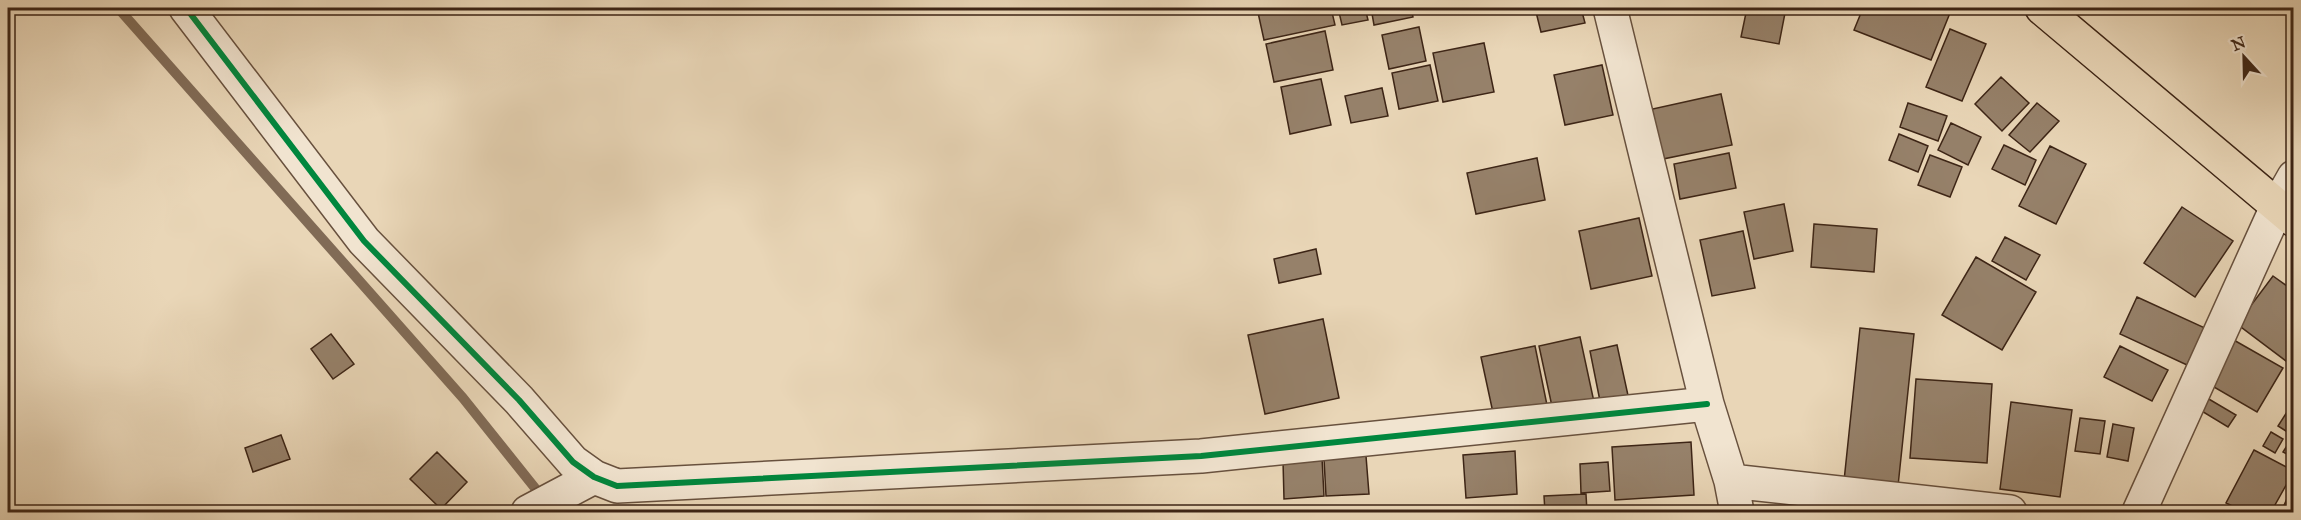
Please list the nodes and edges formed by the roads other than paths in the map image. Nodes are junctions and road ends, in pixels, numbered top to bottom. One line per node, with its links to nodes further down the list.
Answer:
1 (186, 8): 8 (street)
2 (1610, 8): 6 (street)
3 (2042, 8): 5 (main road)
4 (2294, 177): 5 (street)
5 (2285, 213): 12 (street)
6 (1707, 404): 7 (street); 8 (street)
7 (1731, 481): 10 (street); 11 (street)
8 (584, 482): 9 (street)
9 (528, 513)
10 (1737, 513)
11 (2010, 513)
12 (2139, 513)

